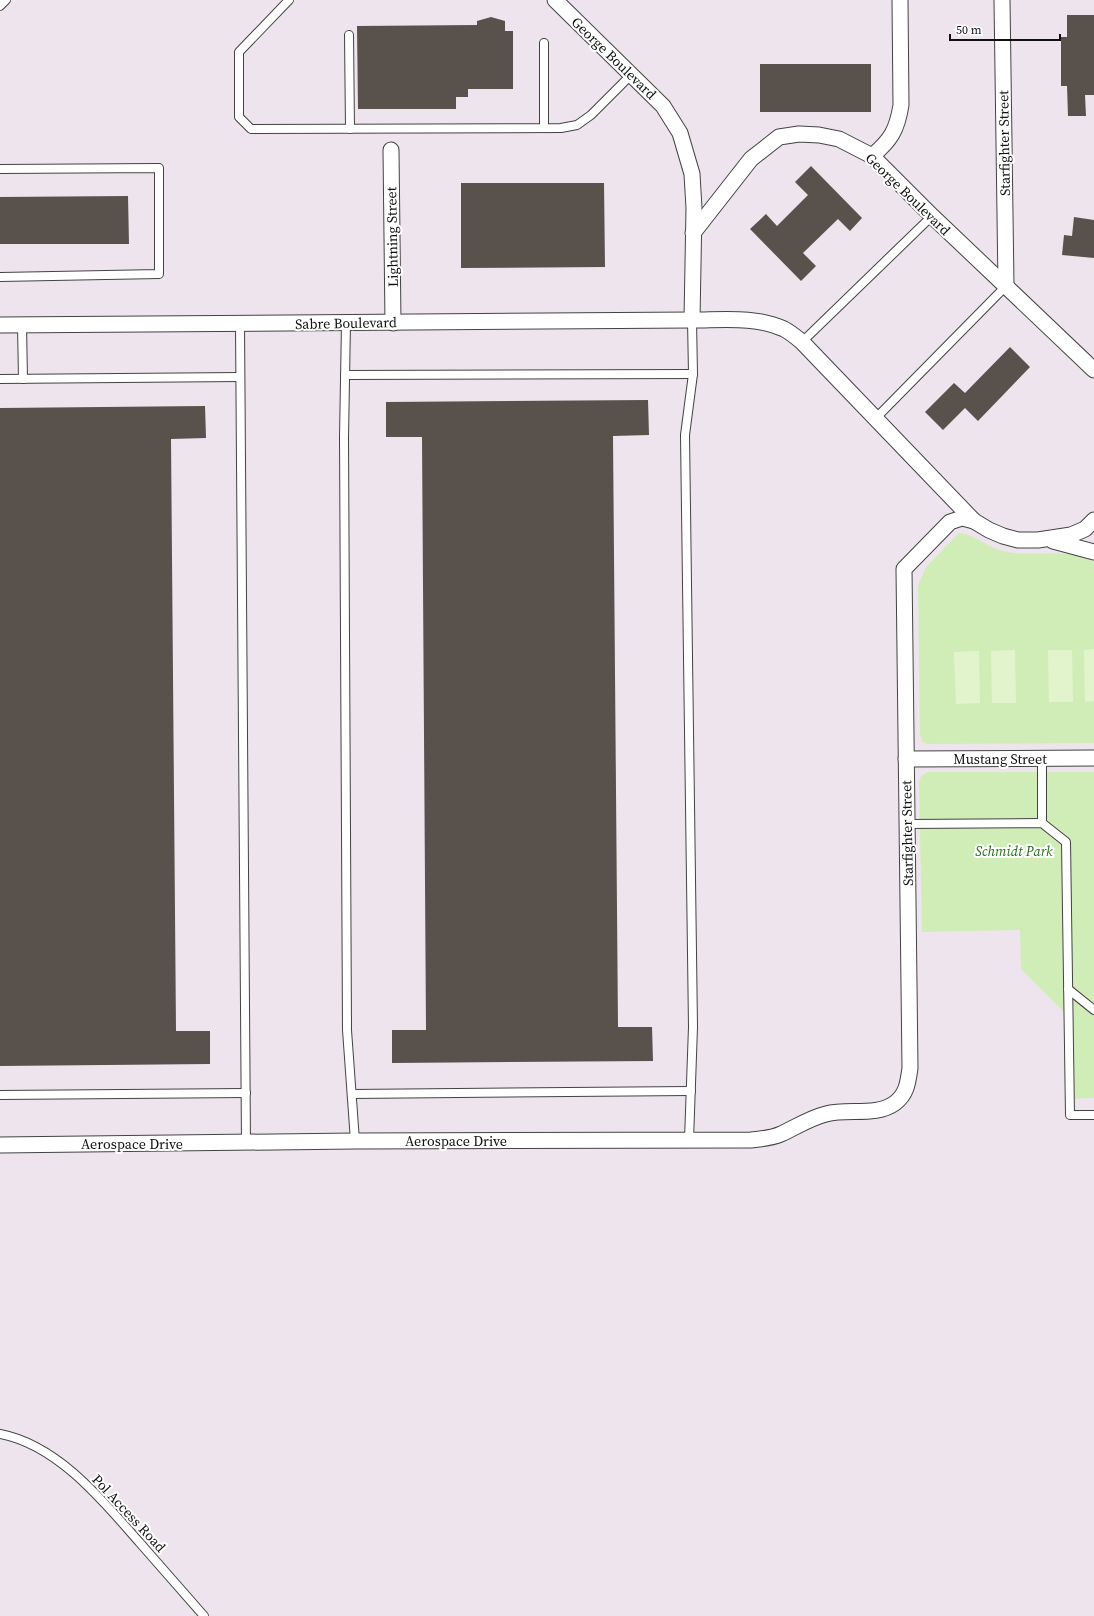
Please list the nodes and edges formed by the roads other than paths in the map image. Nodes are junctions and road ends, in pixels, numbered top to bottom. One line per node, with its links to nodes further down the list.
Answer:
1 (6, 0): 6 (lane)
2 (289, 0): 11 (lane)
3 (555, 0): 9 (street, George Boulevard)
4 (900, 0): 13 (street)
5 (1002, 0): 18 (street, Starfighter Street)
6 (0, 6)
7 (349, 35): 11 (lane)
8 (544, 43): 10 (lane)
9 (631, 75): 10 (lane); 16 (street, George Boulevard)
10 (544, 128): 11 (lane)
11 (350, 129)
12 (391, 150): 21 (street, Lightning Street)
13 (872, 156): 15 (street, George Boulevard); 16 (street, George Boulevard)
14 (0, 169): 17 (lane)
15 (932, 216): 18 (street, George Boulevard); 25 (lane)
16 (693, 233): 19 (street, George Boulevard)
17 (0, 277)
18 (1006, 286): 26 (street, George Boulevard); 32 (lane)
19 (692, 320): 21 (street, Sabre Boulevard); 25 (street); 27 (lane)
20 (346, 323): 21 (street, Sabre Boulevard); 24 (street, Sabre Boulevard); 28 (lane)
21 (393, 323)
22 (0, 325): 23 (street, Sabre Boulevard)
23 (22, 325): 24 (street, Sabre Boulevard); 31 (lane)
24 (240, 325): 29 (lane)
25 (802, 342): 32 (street)
26 (1094, 370)
27 (693, 374): 28 (lane); 44 (lane)
28 (345, 375): 46 (lane)
29 (240, 377): 31 (lane); 45 (lane)
30 (0, 379): 31 (lane)
31 (23, 379)
32 (876, 418): 33 (street)
33 (974, 520): 35 (street); 39 (street, Starfighter Street)
34 (1091, 529): 35 (street)
35 (1046, 540): 36 (street)
36 (1094, 552)
37 (1042, 758): 38 (street, Mustang Street); 39 (street, Mustang Street); 40 (lane)
38 (1094, 758)
39 (906, 759): 41 (street, Starfighter Street)
40 (1042, 823): 41 (lane); 42 (lane)
41 (907, 824): 48 (street, Starfighter Street)
42 (1068, 990): 43 (lane); 49 (lane)
43 (1094, 1010)
44 (691, 1091): 46 (lane); 50 (lane)
45 (246, 1093): 47 (lane); 52 (lane)
46 (352, 1094): 51 (lane)
47 (0, 1095)
48 (903, 1095): 50 (street, Aerospace Drive)
49 (1094, 1115)
50 (689, 1140): 51 (street, Aerospace Drive)
51 (355, 1141): 52 (street, Aerospace Drive)
52 (246, 1143): 53 (street, Aerospace Drive)
53 (0, 1145)
54 (0, 1434): 55 (lane, Pol Access Road)
55 (204, 1616)

